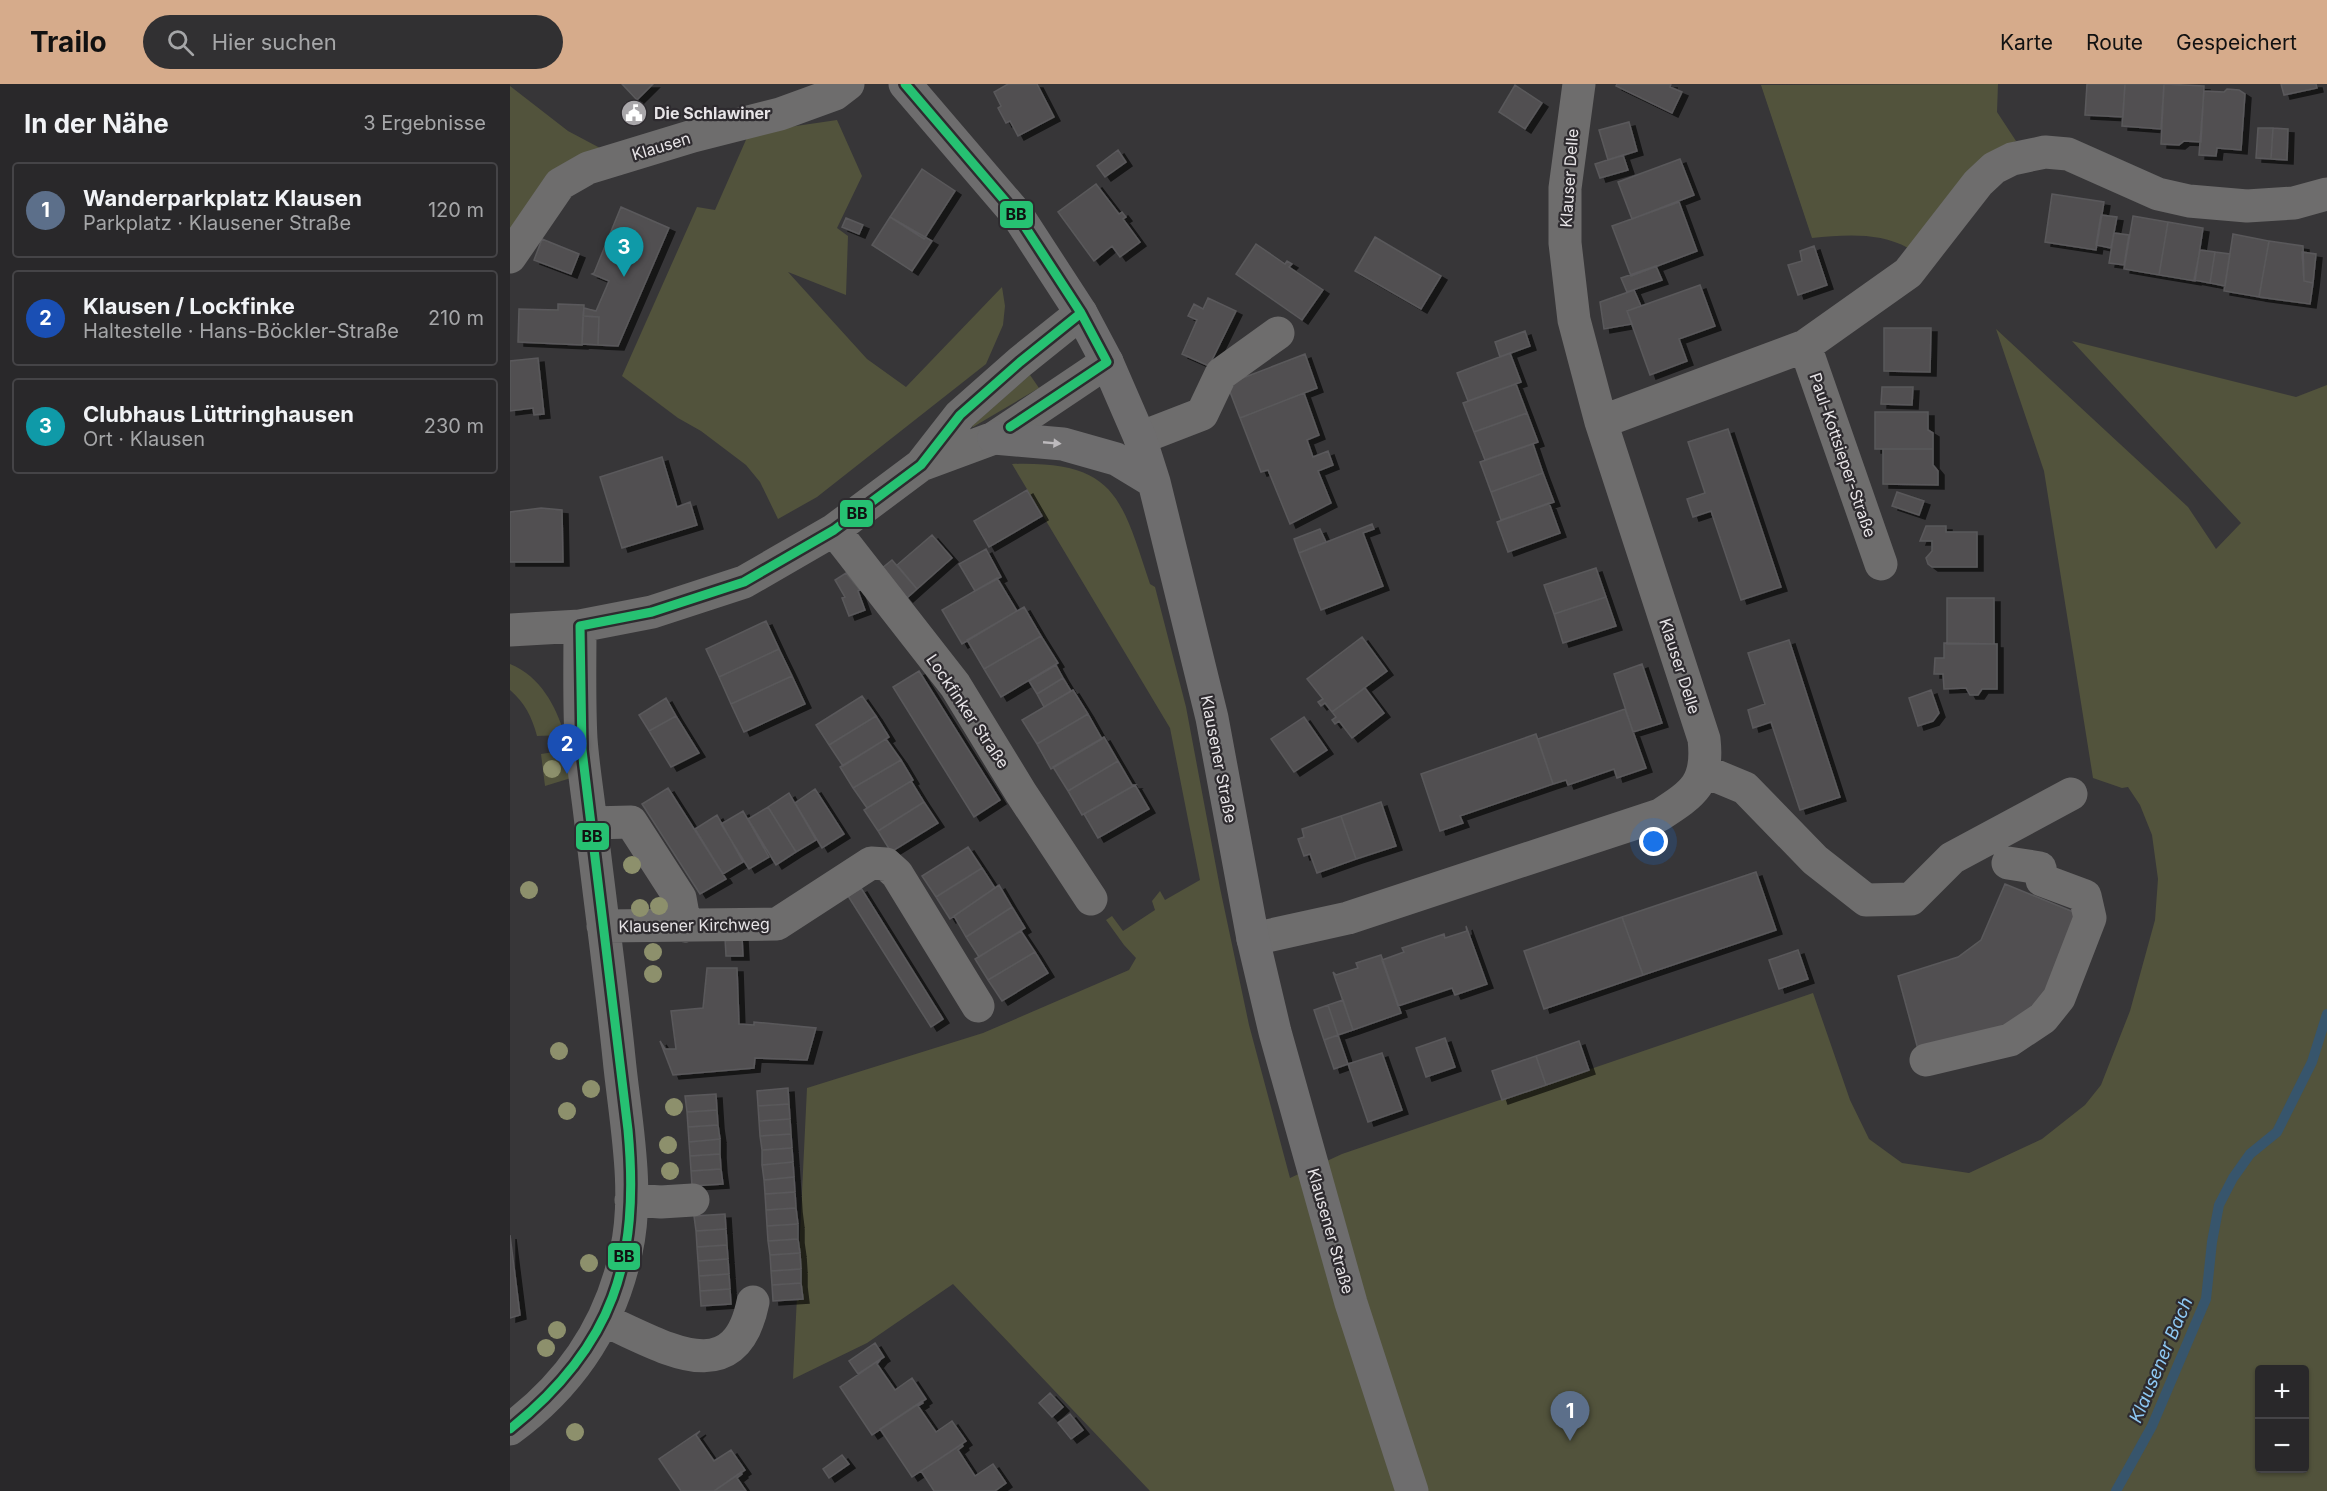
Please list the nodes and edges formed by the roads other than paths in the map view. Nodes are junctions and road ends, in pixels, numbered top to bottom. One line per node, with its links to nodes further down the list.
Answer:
1 (848, 84): 5 (street, Klausen)
2 (905, 84): 6 (main road, Klausener Straße)
3 (1579, 84): 10 (street, Klauser Delle)
4 (2327, 194): 8 (street)
5 (510, 257)
6 (1081, 313): 9 (main road, Klausener Straße); 13 (street)
7 (1278, 333): 12 (street)
8 (1805, 346): 10 (street); 16 (street, Paul-Kottsieper-Straße)
9 (1107, 362): 11 (street); 12 (main road, Klausener Straße)
10 (1600, 422): 19 (street, Klauser Delle)
11 (994, 438): 13 (street); 14 (main road, one-way to 14)
12 (1140, 438): 14 (main road, Klausener Straße)
13 (921, 465): 15 (street)
14 (1154, 482): 26 (main road, Klausener Straße)
15 (834, 530): 17 (street); 23 (street, Lockfinker Straße)
16 (1881, 564)
17 (580, 626): 18 (street); 21 (street)
18 (510, 630)
19 (1704, 771): 20 (street); 26 (street)
20 (2071, 794)
21 (591, 824): 24 (street); 25 (street)
22 (2008, 863): 28 (street)
23 (1091, 899)
24 (603, 926): 25 (street, Klausener Kirchweg); 29 (street)
25 (685, 926): 27 (street, Klausener Kirchweg)
26 (1253, 939): 34 (main road, Klausener Straße)
27 (978, 1006)
28 (1926, 1060)
29 (631, 1200): 30 (street); 32 (street)
30 (693, 1200)
31 (753, 1302): 32 (street)
32 (603, 1320): 33 (street)
33 (510, 1429)
34 (1412, 1491)

